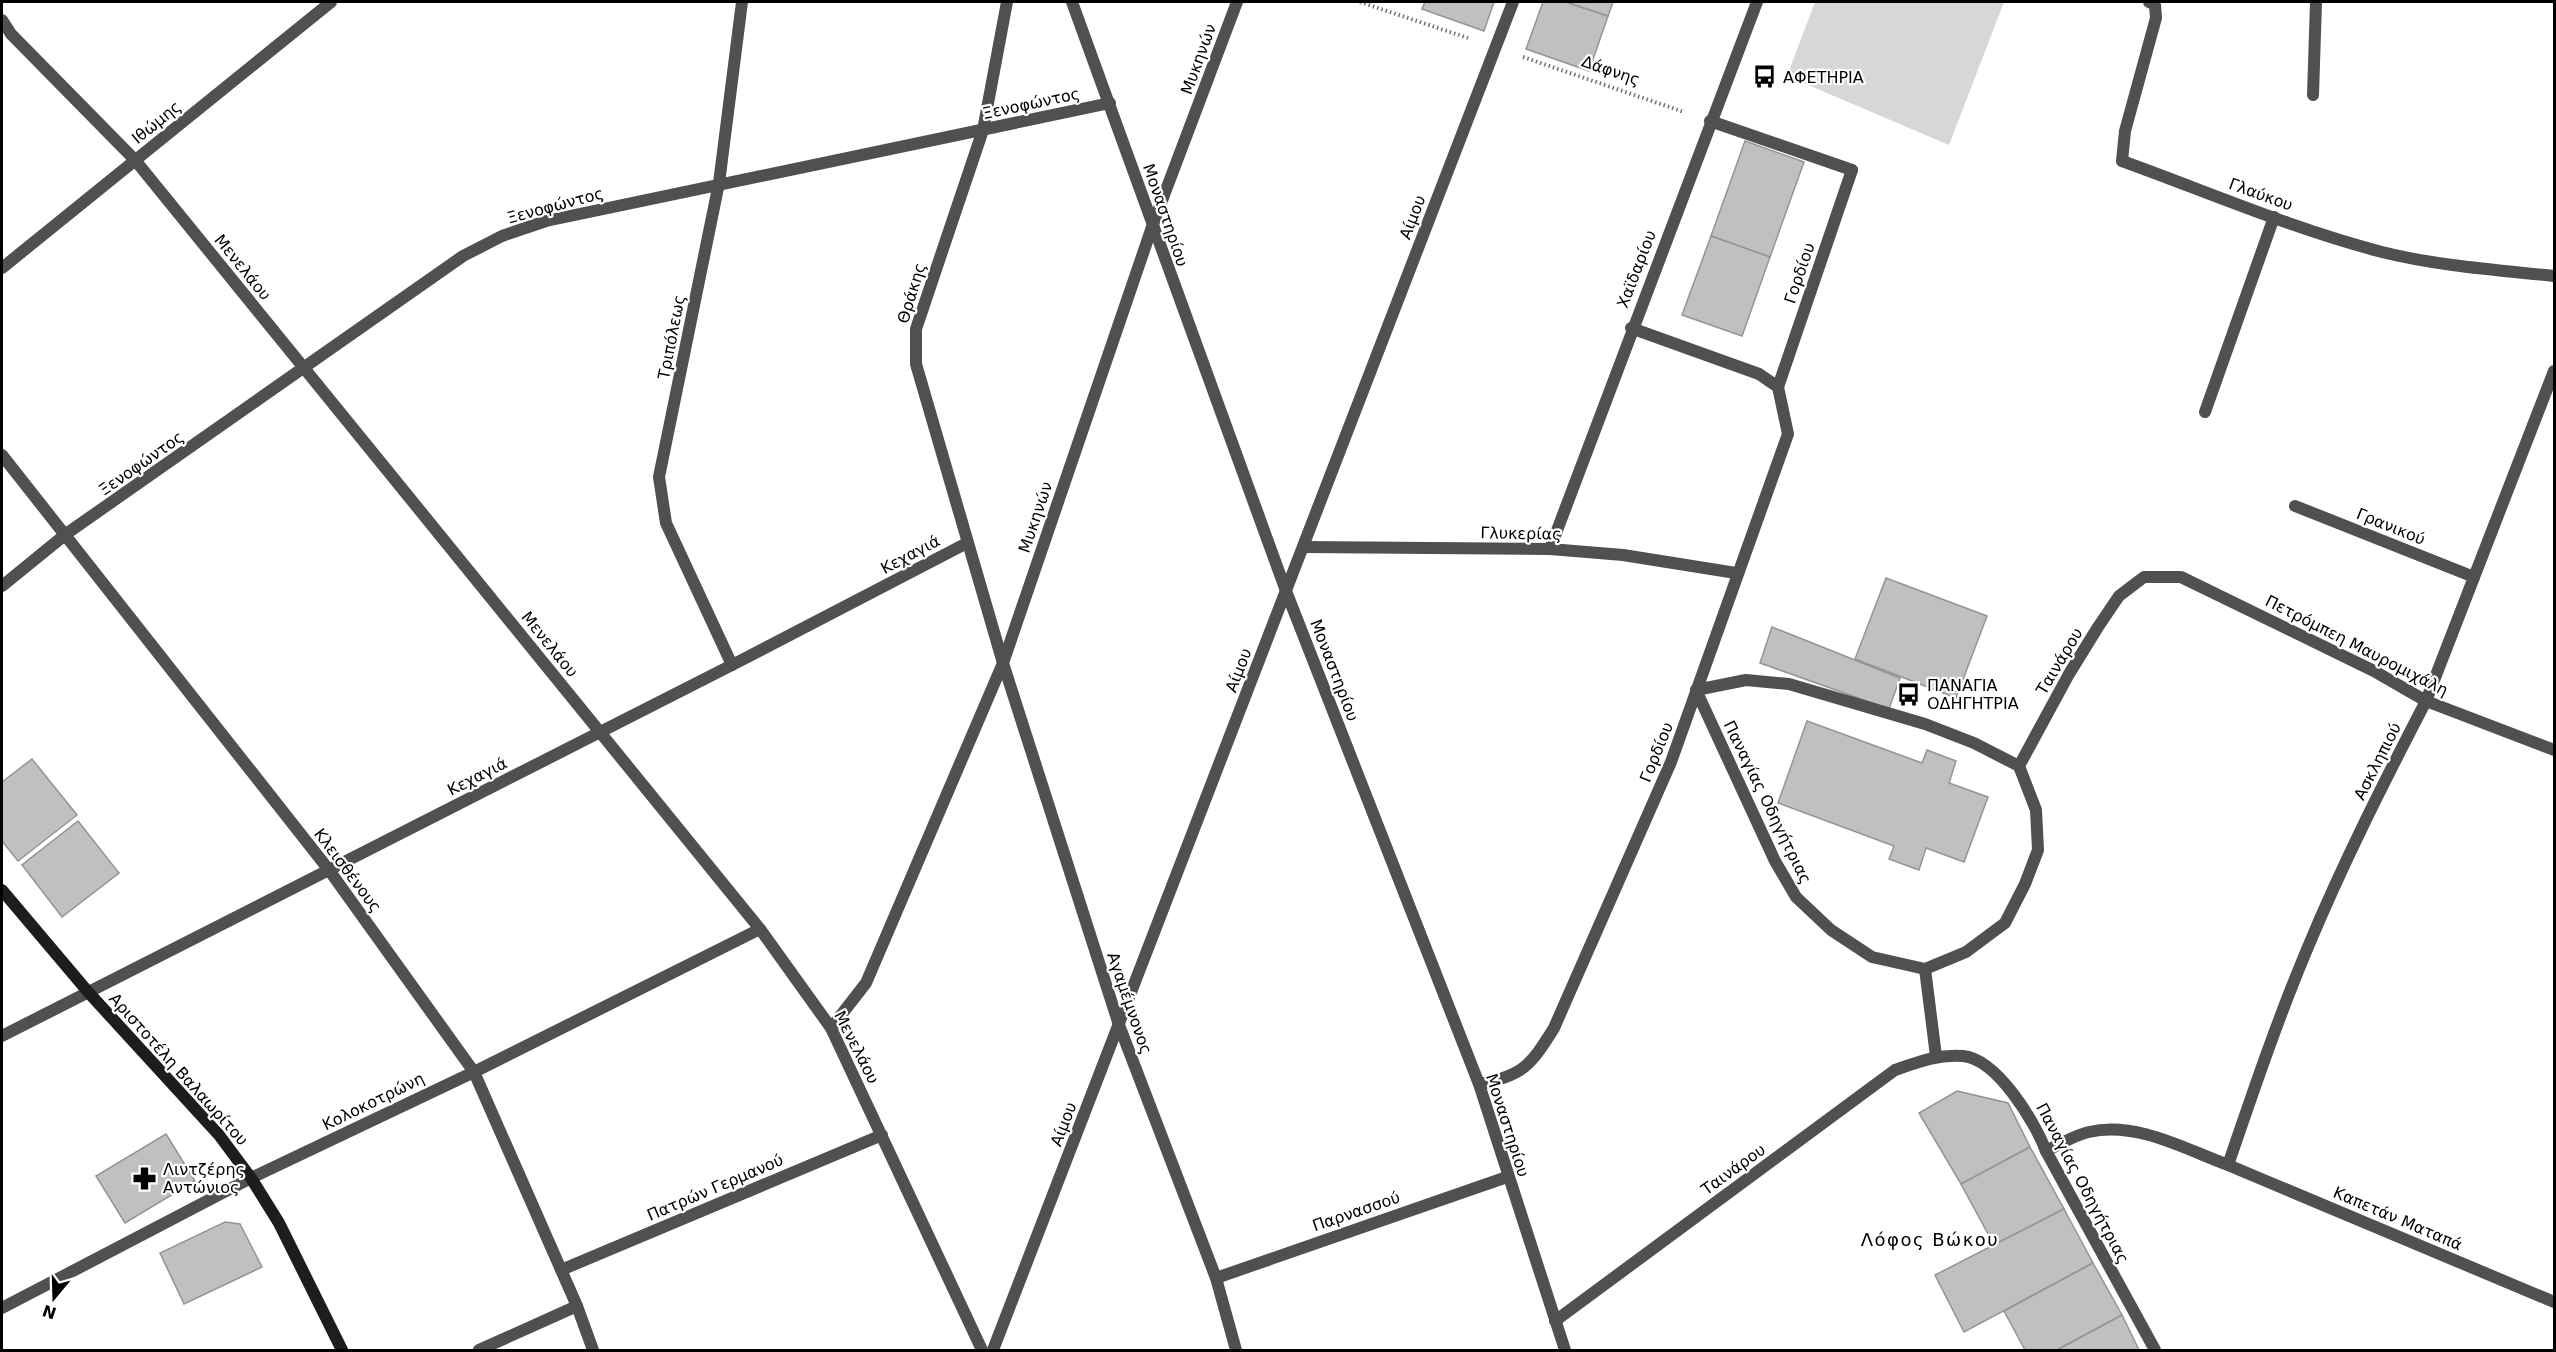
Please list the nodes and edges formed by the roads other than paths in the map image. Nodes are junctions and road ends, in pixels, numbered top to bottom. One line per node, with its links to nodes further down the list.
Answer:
1 (331, 2): 16 (street, Ιθώμης)
2 (742, 2): 17 (street, Τριπόλεως)
3 (1007, 2): 15 (street, Θράκης)
4 (1072, 2): 13 (street, Μοναστηρίου)
5 (1237, 2): 19 (street, Μυκηνών)
6 (1513, 2): 31 (street, Αίμου)
7 (1757, 2): 14 (street, Χαϊδαρίου)
8 (2149, 2): 18 (street, Γλαύκου)
9 (2316, 2): 12 (street)
10 (2, 20): 11 (street, Μενελάου)
11 (6, 38): 16 (street, Μενελάου)
12 (2313, 95)
13 (1110, 103): 15 (street, Ξενοφώντος); 19 (street, Μοναστηρίου)
14 (1710, 121): 22 (street, Χαϊδαρίου); 25 (street, Γορδίου)
15 (983, 130): 17 (street, Ξενοφώντος); 30 (street, Θράκης)
16 (135, 160): 20 (street, Ιθώμης); 23 (street, Μενελάου)
17 (719, 183): 23 (street, Ξενοφώντος); 39 (street, Τριπόλεως)
18 (2274, 217): 21 (street, Γλαύκου); 26 (street)
19 (1152, 227): 37 (street, Μοναστηρίου); 38 (street, Μυκηνών)
20 (2, 268)
21 (2554, 276)
22 (1632, 327): 25 (street); 32 (street, Χαϊδαρίου)
23 (304, 369): 29 (street, Ξενοφώντος); 42 (street, Μενελάου)
24 (2553, 380): 35 (street, Ασκληπιού)
25 (1778, 387): 33 (street, Γορδίου)
26 (2205, 412)
27 (2, 455): 29 (street, Κλεισθένους)
28 (2295, 506): 35 (street, Γρανικού)
29 (66, 534): 36 (street, Ξενοφώντος); 45 (street, Κλεισθένους)
30 (967, 543): 38 (street, Θράκης); 39 (street, Κεχαγιά)
31 (1303, 547): 32 (street, Γλυκερίας); 37 (street, Αίμου)
32 (1550, 549): 33 (street, Γλυκερίας)
33 (1736, 573): 40 (street, Γορδίου)
34 (2144, 577): 41 (street, Πετρόμπεη Μαυρομιχάλη); 44 (street, Ταινάρου)
35 (2474, 577): 41 (street, Ασκληπιού)
36 (2, 586)
37 (1286, 591): 50 (street, Αίμου); 55 (street, Μοναστηρίου)
38 (1003, 663): 50 (street, Αγαμέμνονος); 51 (street, Μυκηνών)
39 (732, 665): 42 (street, Κεχαγιά)
40 (1696, 690): 44 (street); 48 (street, Παναγίας Οδηγήτριας); 55 (street, Γορδίου)
41 (2426, 701): 43 (street, Πετρόμπεη Μαυρομιχάλη); 58 (street, Ασκληπιού)
42 (600, 732): 45 (street, Κεχαγιά); 47 (street, Μενελάου)
43 (2554, 750)
44 (2019, 766): 48 (street)
45 (329, 870): 49 (street, Κεχαγιά); 54 (street, Κλεισθένους)
46 (2, 890): 49 (street, Αριστοτέλη Βαλαωρίτου)
47 (760, 929): 51 (street, Μενελάου); 54 (street, Κολοκοτρώνη)
48 (1925, 969): 53 (street)
49 (89, 993): 52 (street, Κεχαγιά); 60 (street, Αριστοτέλη Βαλαωρίτου)
50 (1119, 1025): 62 (street, Αγαμέμνονος); 71 (street, Αίμου)
51 (831, 1028): 56 (street, Μενελάου)
52 (2, 1036)
53 (1936, 1056): 57 (street, Παναγίας Οδηγήτριας); 66 (street, Ταινάρου)
54 (474, 1072): 60 (street, Κολοκοτρώνη); 61 (street, Κλεισθένους)
55 (1479, 1084): 59 (street, Μοναστηρίου)
56 (882, 1135): 61 (street, Πατρών Γερμανού); 70 (street, Μενελάου)
57 (2046, 1150): 58 (street, Καπετάν Ματαπά); 74 (street, Παναγίας Οδηγήτριας)
58 (2228, 1165): 63 (street, Καπετάν Ματαπά)
59 (1508, 1177): 62 (street, Παρνασσού); 66 (street, Μοναστηρίου)
60 (251, 1178): 65 (street, Κολοκοτρώνη); 67 (street, Αριστοτέλη Βαλαωρίτου)
61 (561, 1270): 64 (street, Κλεισθένους)
62 (1216, 1278): 72 (street, Αγαμέμνονος)
63 (2554, 1302)
64 (577, 1306): 68 (street); 69 (street, Κλεισθένους)
65 (2, 1308)
66 (1555, 1321): 73 (street, Μοναστηρίου)
67 (342, 1350)
68 (479, 1350)
69 (593, 1350)
70 (982, 1350)
71 (993, 1350)
72 (1236, 1350)
73 (1565, 1350)
74 (2155, 1350)

